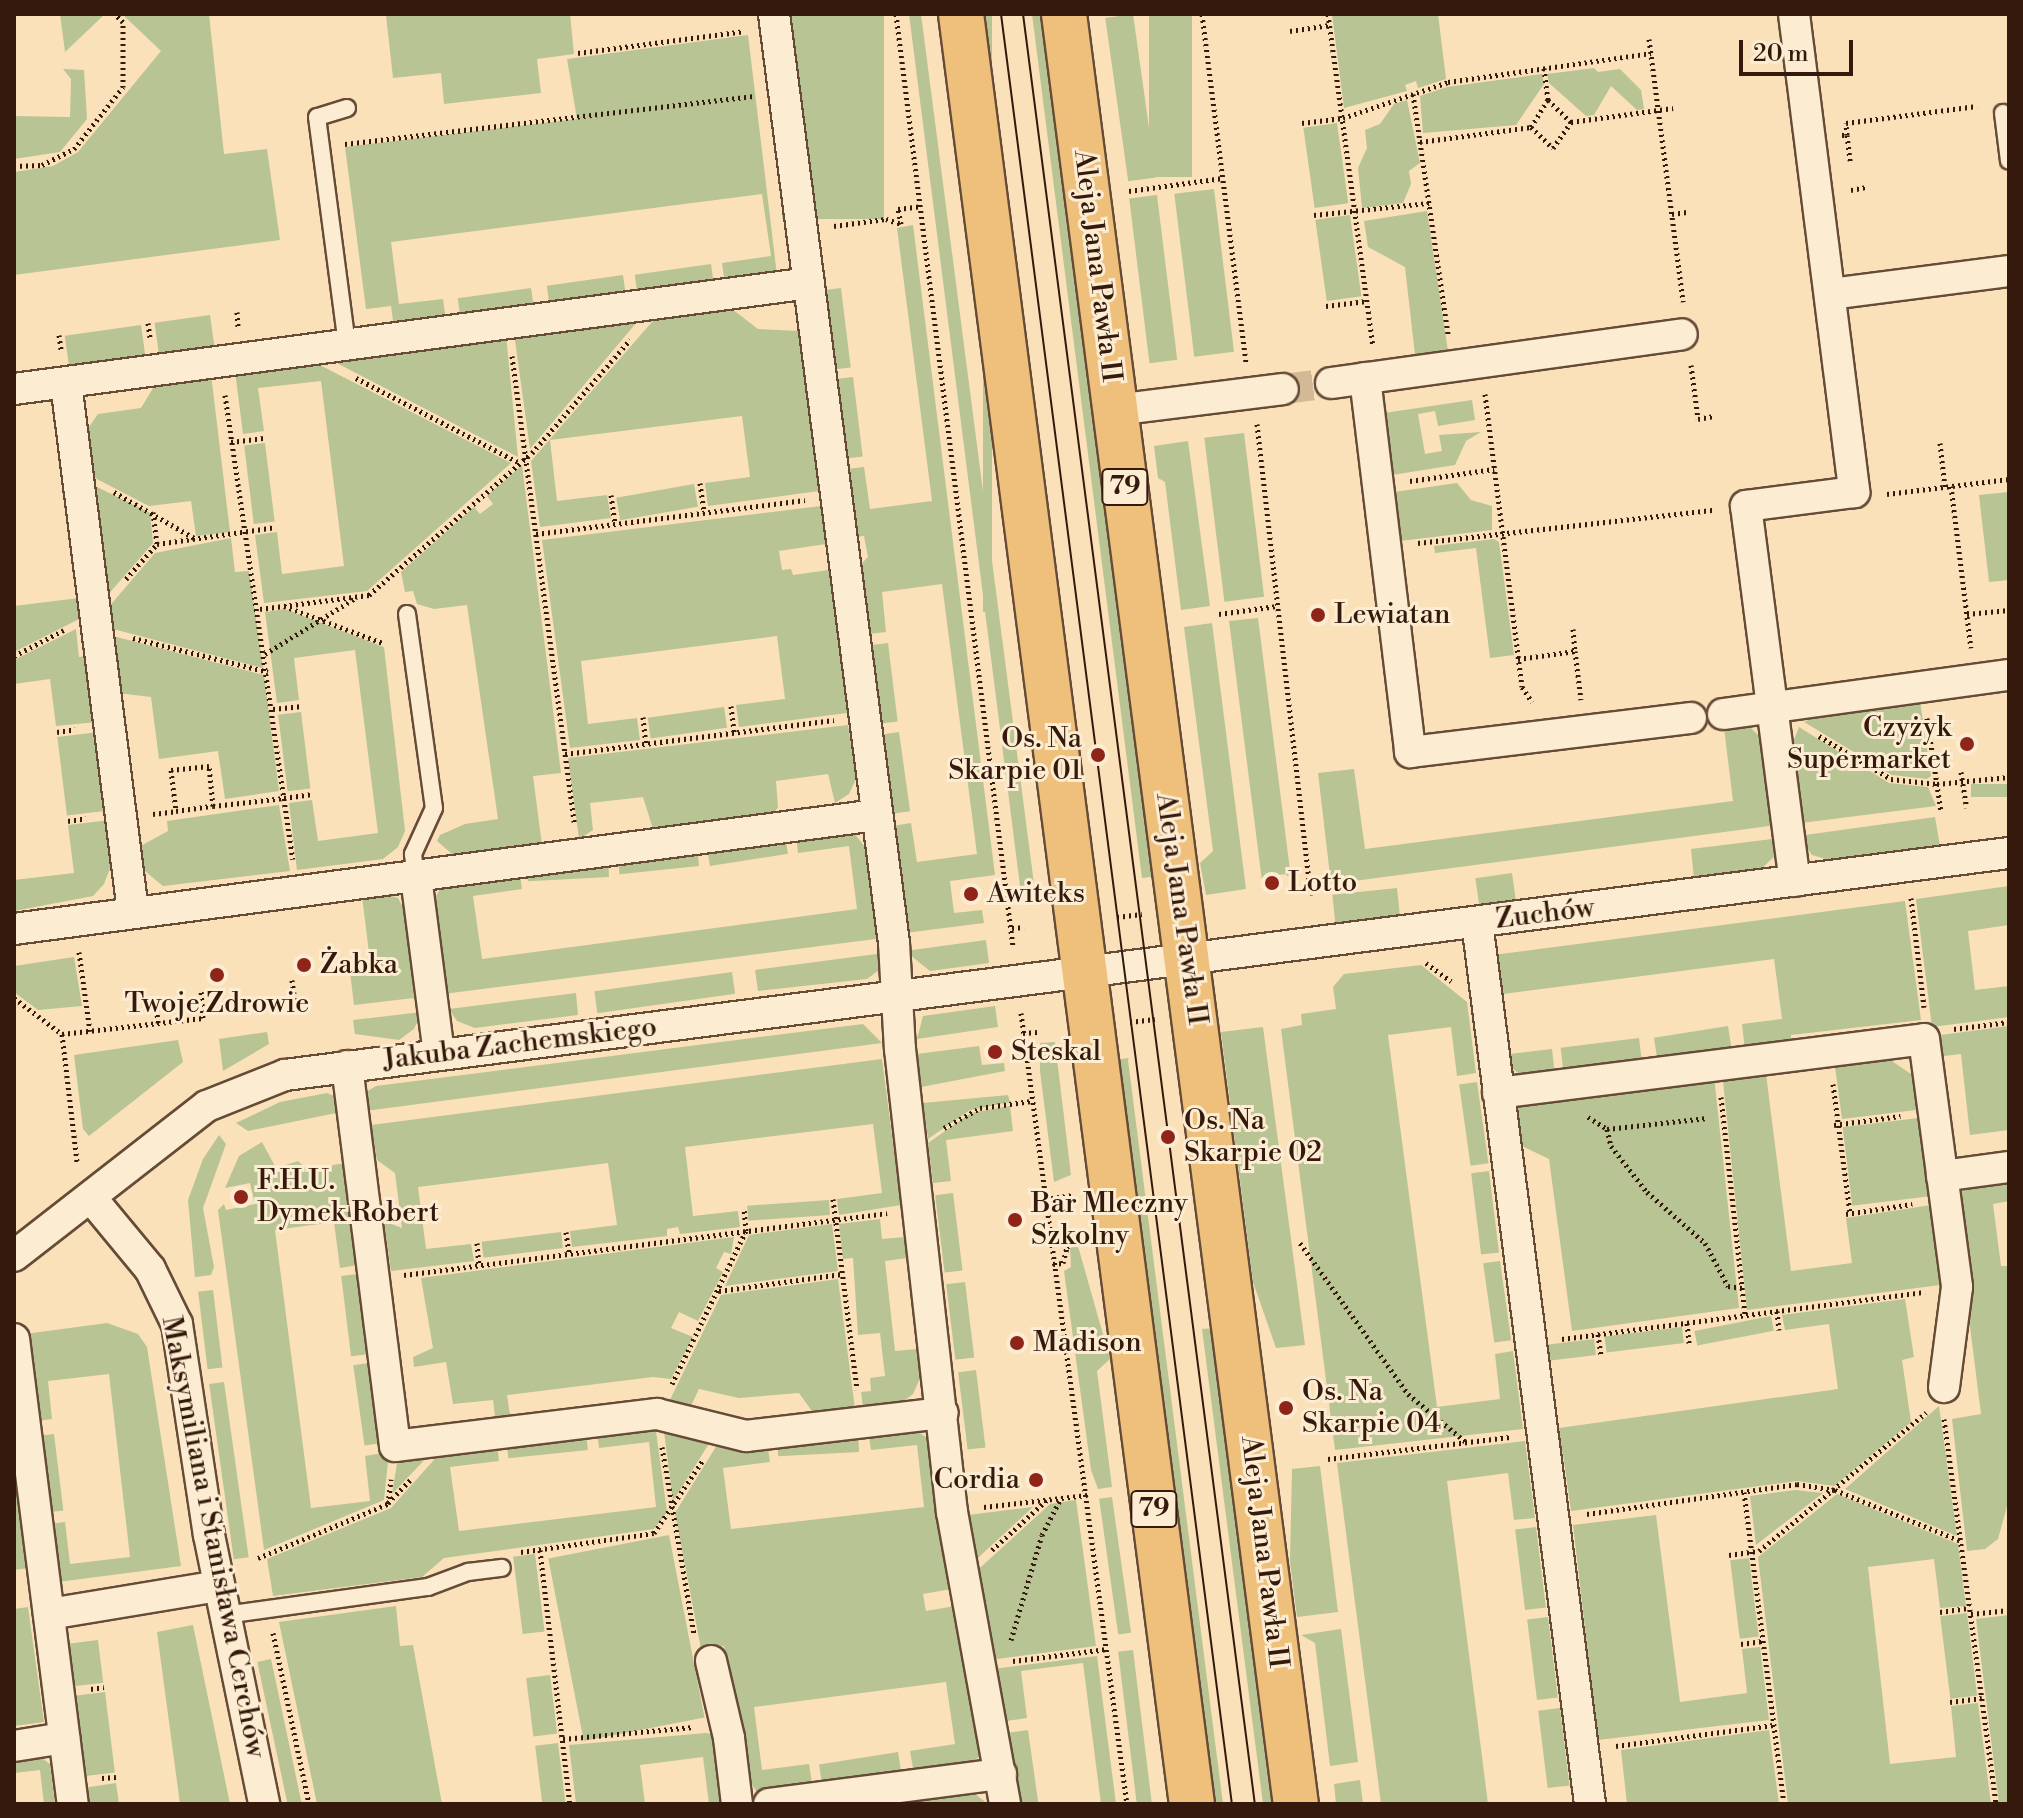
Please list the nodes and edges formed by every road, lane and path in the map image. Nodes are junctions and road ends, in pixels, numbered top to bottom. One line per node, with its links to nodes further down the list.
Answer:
1 (115, 14): 31 (path)
2 (896, 14): 35 (path)
3 (961, 14): 151 (main road, 79)
4 (1064, 14): 60 (main road, Aleja Jana Pawła II / 79)
5 (1202, 14): 32 (path)
6 (1328, 14): 9 (path)
7 (1794, 14): 43 (street)
8 (765, 21): 12 (path); 42 (street)
9 (1330, 25): 10 (path); 23 (path)
10 (1290, 31)
11 (1649, 39): 13 (path)
12 (578, 53)
13 (1651, 53): 14 (path); 21 (path)
14 (1544, 68): 15 (path); 17 (path)
15 (1413, 94): 23 (path); 28 (path)
16 (761, 95): 29 (path)
17 (1548, 100): 24 (path); 26 (path)
18 (1986, 105): 27 (path)
19 (347, 108): 29 (lane)
20 (1673, 108): 21 (path)
21 (1658, 111): 24 (path); 38 (path)
22 (2003, 113): 30 (lane)
23 (1343, 118): 25 (path); 36 (path)
24 (1571, 122): 26 (path)
25 (1302, 123)
26 (1531, 127): 28 (path)
27 (1833, 136)
28 (1420, 142): 34 (path)
29 (323, 147): 51 (lane)
30 (2009, 161)
31 (14, 166)
32 (1223, 178): 33 (path); 53 (path)
33 (1127, 191)
34 (1429, 203): 36 (path); 49 (path)
35 (921, 206): 40 (path); 145 (path)
36 (1355, 211): 39 (path); 44 (path)
37 (1687, 212): 38 (path)
38 (1672, 214): 47 (path)
39 (1314, 215)
40 (825, 227)
41 (2009, 271): 43 (street)
42 (809, 283): 51 (street); 117 (street)
43 (1831, 294): 112 (street)
44 (1367, 301): 45 (path); 46 (path)
45 (1326, 306)
46 (1371, 333)
47 (1684, 334): 52 (street); 61 (path)
48 (632, 338): 66 (path)
49 (1448, 338)
50 (511, 349): 66 (path)
51 (344, 358): 55 (street); 67 (path)
52 (1481, 361): 54 (street); 68 (path)
53 (1247, 368)
54 (1365, 378): 56 (street); 119 (street)
55 (66, 383): 58 (street); 140 (street)
56 (1331, 383)
57 (224, 386): 64 (path)
58 (14, 389)
59 (1283, 389): 60 (street)
60 (1115, 410): 148 (main road, Aleja Jana Pawła II / 79)
61 (1714, 416)
62 (1255, 417): 91 (path)
63 (265, 438): 64 (path)
64 (231, 442): 82 (path)
65 (1940, 443): 72 (path)
66 (525, 458): 67 (path); 83 (path)
67 (518, 462): 89 (path)
68 (1494, 469): 70 (path); 84 (path)
69 (2009, 479): 72 (path)
70 (1407, 481)
71 (700, 483): 79 (path)
72 (1948, 486): 74 (path); 96 (path)
73 (106, 487): 78 (path)
74 (1881, 494)
75 (611, 495): 80 (path)
76 (769, 505): 79 (path)
77 (1720, 509): 84 (path)
78 (153, 512): 85 (path); 86 (path)
79 (704, 513): 80 (path)
80 (615, 524): 83 (path)
81 (276, 527): 82 (path)
82 (243, 531): 85 (path); 92 (path)
83 (536, 534): 122 (path)
84 (1501, 534): 87 (path); 106 (path)
85 (196, 539): 86 (path)
86 (157, 544): 88 (path)
87 (1415, 544)
88 (124, 582)
89 (358, 597): 90 (path); 97 (path)
90 (283, 605): 92 (path); 97 (path)
91 (1277, 606): 95 (path); 139 (path)
92 (260, 609): 103 (path)
93 (2009, 610): 96 (path)
94 (407, 614): 136 (lane)
95 (1219, 614)
96 (1967, 614): 104 (path)
97 (321, 620): 101 (path); 103 (path)
98 (76, 624): 105 (path)
99 (1573, 629): 102 (path)
100 (122, 635): 107 (path)
101 (384, 644)
102 (1575, 651): 106 (path); 111 (path)
103 (265, 654): 107 (path)
104 (1972, 654)
105 (14, 656)
106 (1518, 659): 114 (path)
107 (268, 672): 113 (path)
108 (2009, 675): 112 (street)
109 (300, 706): 113 (path)
110 (731, 706): 120 (path)
111 (1582, 707)
112 (1772, 708): 115 (street); 126 (path); 137 (street)
113 (273, 709): 128 (path)
114 (1534, 714)
115 (1723, 714)
116 (1926, 714): 126 (path)
117 (865, 716): 120 (path); 132 (street)
118 (643, 717): 121 (path)
119 (1691, 718)
120 (734, 732): 121 (path)
121 (646, 744): 122 (path)
122 (565, 754): 133 (path)
123 (1961, 772): 125 (path)
124 (2009, 777): 125 (path)
125 (1962, 783): 126 (path); 130 (path)
126 (1937, 784): 131 (path)
127 (311, 794): 128 (path)
128 (284, 798): 129 (path); 135 (path)
129 (213, 806): 129 (path)
130 (1967, 808)
131 (1941, 812)
132 (877, 815): 136 (street); 155 (street)
133 (575, 830)
134 (2009, 853): 137 (street, Zuchów)
135 (294, 873)
136 (416, 877): 140 (street); 173 (street)
137 (1795, 881): 143 (street, Zuchów)
138 (1910, 893): 162 (path)
139 (1311, 895)
140 (133, 912): 146 (street)
141 (1146, 914): 142 (path)
142 (1111, 917)
143 (1477, 922): 148 (street, Zuchów); 176 (street)
144 (1024, 927): 145 (path)
145 (1012, 928): 149 (path)
146 (14, 929)
147 (1419, 958): 153 (path)
148 (1188, 960): 151 (street, Zuchów); 273 (main road, Aleja Jana Pawła II / 79)
149 (1015, 961)
150 (82, 972): 168 (path)
151 (1082, 973): 155 (street, Jakuba Zachemskiego); 272 (main road, 79)
152 (292, 980): 161 (path)
153 (1461, 988)
154 (201, 991): 166 (path)
155 (897, 995): 173 (street, Jakuba Zachemskiego); 183 (street)
156 (155, 997): 166 (path)
157 (14, 998): 159 (path)
158 (1019, 999): 170 (path)
159 (25, 1005): 160 (path); 171 (path)
160 (14, 1006)
161 (296, 1007)
162 (1924, 1010)
163 (1161, 1019): 164 (path)
164 (1124, 1022)
165 (2009, 1022): 167 (path)
166 (158, 1023): 168 (path)
167 (1947, 1030)
168 (90, 1031): 171 (path)
169 (1037, 1032): 170 (path)
170 (1023, 1033): 177 (path)
171 (62, 1034): 184 (path)
172 (1829, 1051): 176 (street); 181 (path); 186 (street)
173 (439, 1055): 174 (street, Jakuba Zachemskiego)
174 (347, 1066): 187 (street, Jakuba Zachemskiego); 221 (street)
175 (1720, 1089): 206 (path)
176 (1498, 1093): 274 (street)
177 (1032, 1101): 183 (path); 189 (path)
178 (1583, 1112): 182 (path)
179 (1909, 1115): 181 (path)
180 (1707, 1118): 182 (path)
181 (1836, 1125): 190 (path)
182 (1607, 1129): 206 (path)
183 (911, 1144): 221 (street)
184 (77, 1162)
185 (2009, 1167): 186 (street)
186 (1942, 1176): 219 (street)
187 (92, 1199): 201 (street, Jakuba Zachemskiego); 243 (street, Maksymiliana i Stanisława Cerchów)
188 (833, 1199): 194 (path)
189 (1045, 1199): 192 (path); 203 (path)
190 (1880, 1209)
191 (744, 1210): 196 (path)
192 (1075, 1210)
193 (891, 1213): 194 (path)
194 (835, 1220): 196 (path); 205 (path)
195 (1077, 1225): 203 (path)
196 (746, 1231): 200 (path); 208 (path)
197 (566, 1232): 200 (path)
198 (477, 1243): 202 (path)
199 (1300, 1243): 223 (path)
200 (569, 1253): 202 (path)
201 (14, 1256)
202 (479, 1264): 204 (path)
203 (1053, 1264): 230 (path)
204 (429, 1271)
205 (842, 1274): 208 (path); 220 (path)
206 (1742, 1288): 210 (path)
207 (1933, 1291): 209 (path)
208 (718, 1292): 218 (path)
209 (1777, 1311): 210 (path); 212 (path)
210 (1745, 1315): 211 (path)
211 (1687, 1323): 213 (path); 216 (path)
212 (1779, 1330)
213 (1598, 1334): 215 (path); 217 (path)
214 (14, 1339): 247 (street)
215 (1556, 1340)
216 (1689, 1343)
217 (1601, 1355)
218 (669, 1391)
219 (1942, 1393): 228 (path); 236 (path)
220 (858, 1396)
221 (943, 1413): 263 (street)
222 (1513, 1436): 223 (path)
223 (1466, 1442): 225 (path)
224 (706, 1455): 234 (path)
225 (1328, 1459)
226 (664, 1461): 234 (path)
227 (393, 1468): 240 (path)
228 (1835, 1490): 229 (path); 236 (path); 238 (path)
229 (1744, 1492): 235 (path); 238 (path)
230 (1087, 1495): 231 (path); 251 (path)
231 (1061, 1498): 232 (path); 252 (path)
232 (1047, 1499): 233 (path); 241 (path)
233 (995, 1506)
234 (670, 1513): 237 (path); 253 (path)
235 (1579, 1515)
236 (1961, 1541): 245 (path)
237 (540, 1550): 242 (path); 260 (path)
238 (1752, 1552): 239 (path); 249 (path)
239 (1729, 1555)
240 (258, 1558)
241 (982, 1559)
242 (502, 1568): 243 (lane)
243 (222, 1600): 247 (street); 265 (street, Maksymiliana i Stanisława Cerchów)
244 (2009, 1610): 245 (path)
245 (1971, 1611): 246 (path); 255 (path)
246 (1940, 1612)
247 (49, 1614): 259 (street)
248 (269, 1617): 266 (path)
249 (1763, 1641): 250 (path); 257 (path)
250 (1741, 1644)
251 (1107, 1649): 254 (path); 271 (path)
252 (1004, 1652)
253 (704, 1656): 268 (street)
254 (1008, 1662)
255 (1982, 1698): 256 (path); 276 (path)
256 (1950, 1702)
257 (1774, 1725): 262 (path); 275 (path)
258 (705, 1726): 260 (path)
259 (64, 1738): 261 (street); 264 (street)
260 (563, 1739): 267 (path)
261 (14, 1746)
262 (1610, 1746)
263 (1001, 1774): 269 (street); 270 (street)
264 (73, 1804)
265 (264, 1804)
266 (309, 1804)
267 (570, 1804)
268 (737, 1804)
269 (769, 1804)
270 (1005, 1804)
271 (1127, 1804)
272 (1192, 1804)
273 (1296, 1804)
274 (1590, 1804)
275 (1784, 1804)
276 (1996, 1804)

